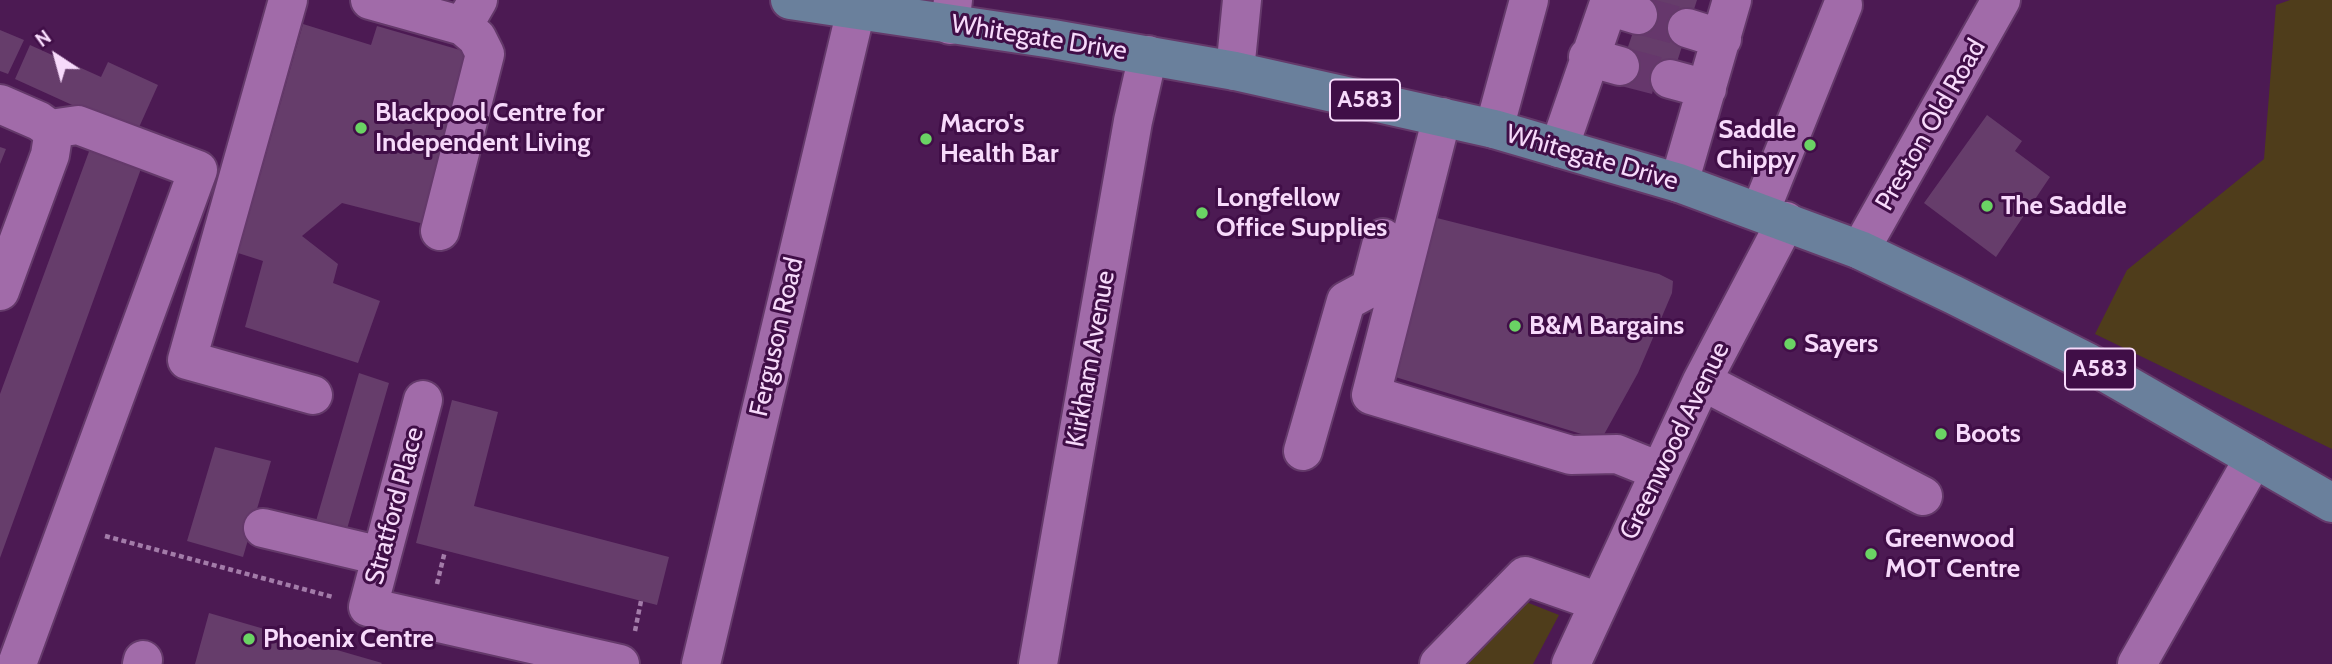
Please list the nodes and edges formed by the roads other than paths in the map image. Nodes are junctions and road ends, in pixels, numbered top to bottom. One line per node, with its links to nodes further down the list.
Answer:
1 (288, 0): 28 (street)
2 (370, 0): 12 (street)
3 (790, 0): 10 (main road, Whitegate Drive / A583)
4 (1242, 0): 14 (street)
5 (1528, 0): 20 (street)
6 (1732, 0): 16 (street)
7 (2001, 0): 25 (street, Preston Old Road)
8 (1843, 5): 23 (street, Greenwood Avenue)
9 (1618, 7): 21 (street)
10 (856, 10): 11 (main road, Whitegate Drive / A583); 41 (street, Ferguson Road)
11 (952, 12): 13 (main road, Whitegate Drive / A583)
12 (471, 13): 24 (street)
13 (1148, 55): 14 (main road, Whitegate Drive / A583); 42 (street, Kirkham Avenue)
14 (1235, 71): 18 (main road, Whitegate Drive / A583)
15 (1670, 79): 16 (street)
16 (1707, 89): 22 (street)
17 (0, 104): 19 (street)
18 (1429, 114): 20 (main road, Whitegate Drive / A583); 30 (street); 32 (street)
19 (50, 129): 26 (street); 39 (street)
20 (1494, 129): 21 (main road, Whitegate Drive / A583)
21 (1559, 148): 22 (main road, Whitegate Drive / A583)
22 (1679, 183): 23 (main road, Whitegate Drive / A583)
23 (1773, 217): 25 (main road, Whitegate Drive / A583); 27 (street, Greenwood Avenue)
24 (440, 231)
25 (1860, 250): 31 (main road, Whitegate Drive / A583)
26 (0, 291)
27 (1702, 381): 32 (street, Greenwood Avenue); 33 (street)
28 (313, 395)
29 (423, 400): 36 (street, Stratford Place)
30 (1303, 451)
31 (2254, 458): 34 (main road, Whitegate Drive / A583); 45 (street)
32 (1659, 471): 37 (street, Greenwood Avenue)
33 (1923, 496)
34 (2332, 503)
35 (263, 528): 36 (street)
36 (381, 556): 38 (street, Stratford Place)
37 (1599, 602): 43 (street); 44 (street, Greenwood Avenue)
38 (518, 652): 40 (street, Stratford Place)
39 (17, 664)
40 (620, 664)
41 (701, 664)
42 (1038, 664)
43 (1438, 664)
44 (1571, 664)
45 (2137, 664)

